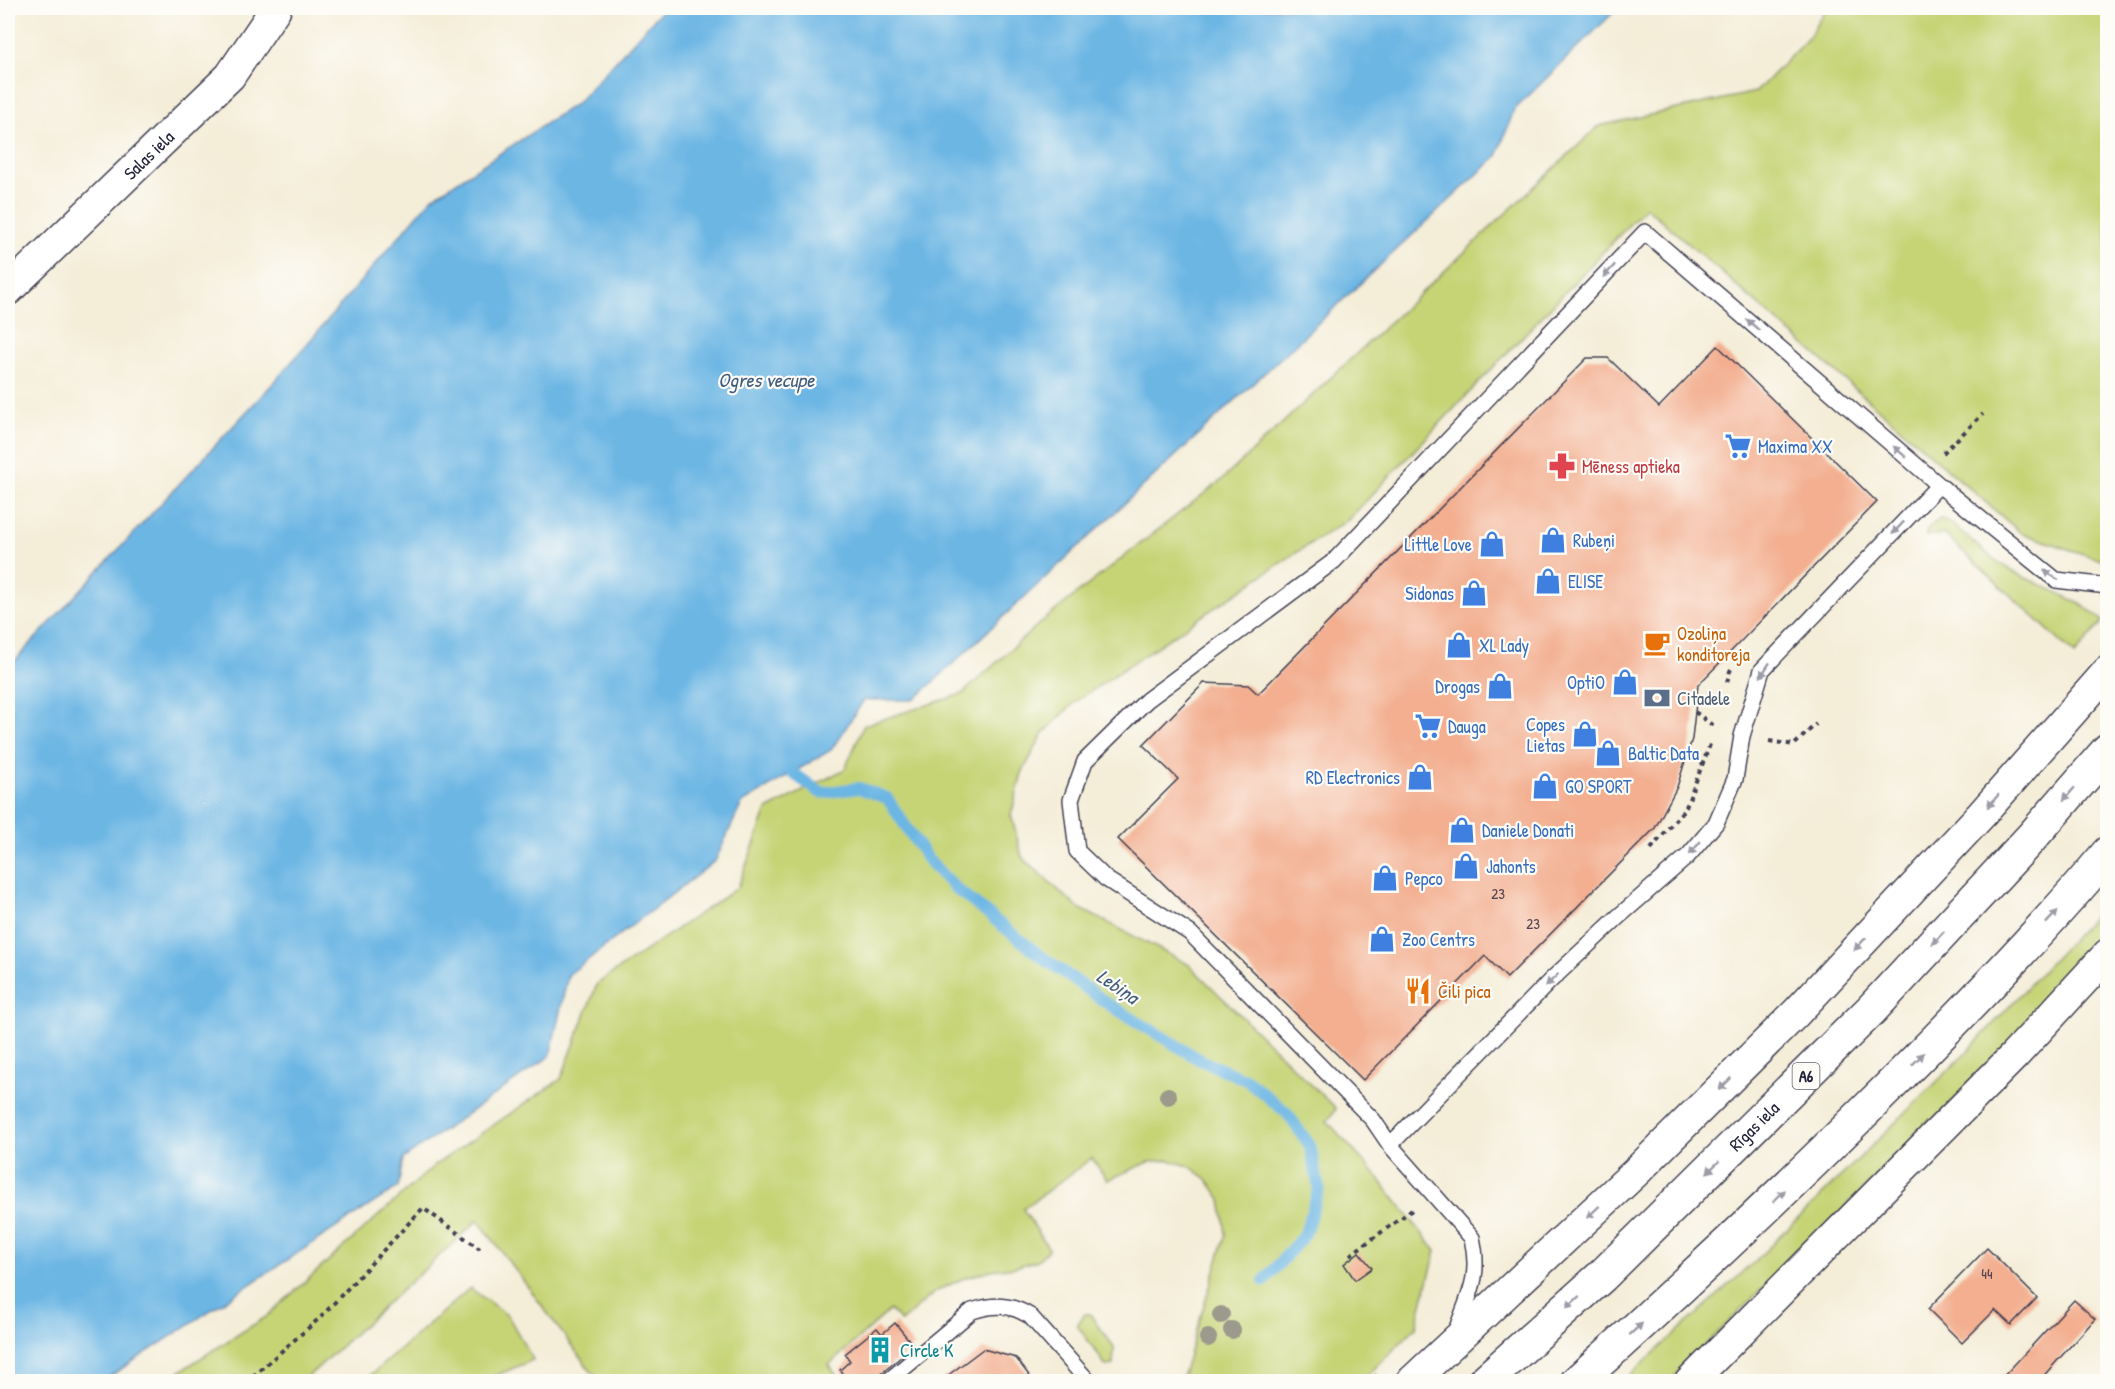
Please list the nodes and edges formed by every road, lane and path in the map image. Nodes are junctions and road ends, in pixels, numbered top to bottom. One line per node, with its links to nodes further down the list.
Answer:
1 (276, 8): 2 (street, Salas iela)
2 (8, 290)
3 (1983, 414): 4 (path)
4 (1942, 453)
5 (1939, 485): 6 (lane, one-way to 5); 11 (lane, one-way to 11); 11 (lane, one-way to 11)
6 (2108, 586)
7 (2108, 671): 15 (street, one-way to 15)
8 (2108, 750): 20 (highway, Rīgas iela / A6, one-way to 20)
9 (2108, 853): 21 (highway, one-way to 9)
10 (2108, 954): 22 (street)
11 (1390, 1145): 15 (lane)
12 (1417, 1206): 14 (path)
13 (480, 1249): 16 (path)
14 (1350, 1255)
15 (1449, 1348): 19 (street)
16 (246, 1382)
17 (887, 1382): 18 (lane)
18 (1089, 1382)
19 (1411, 1382)
20 (1484, 1382)
21 (1577, 1382)
22 (1690, 1382)

